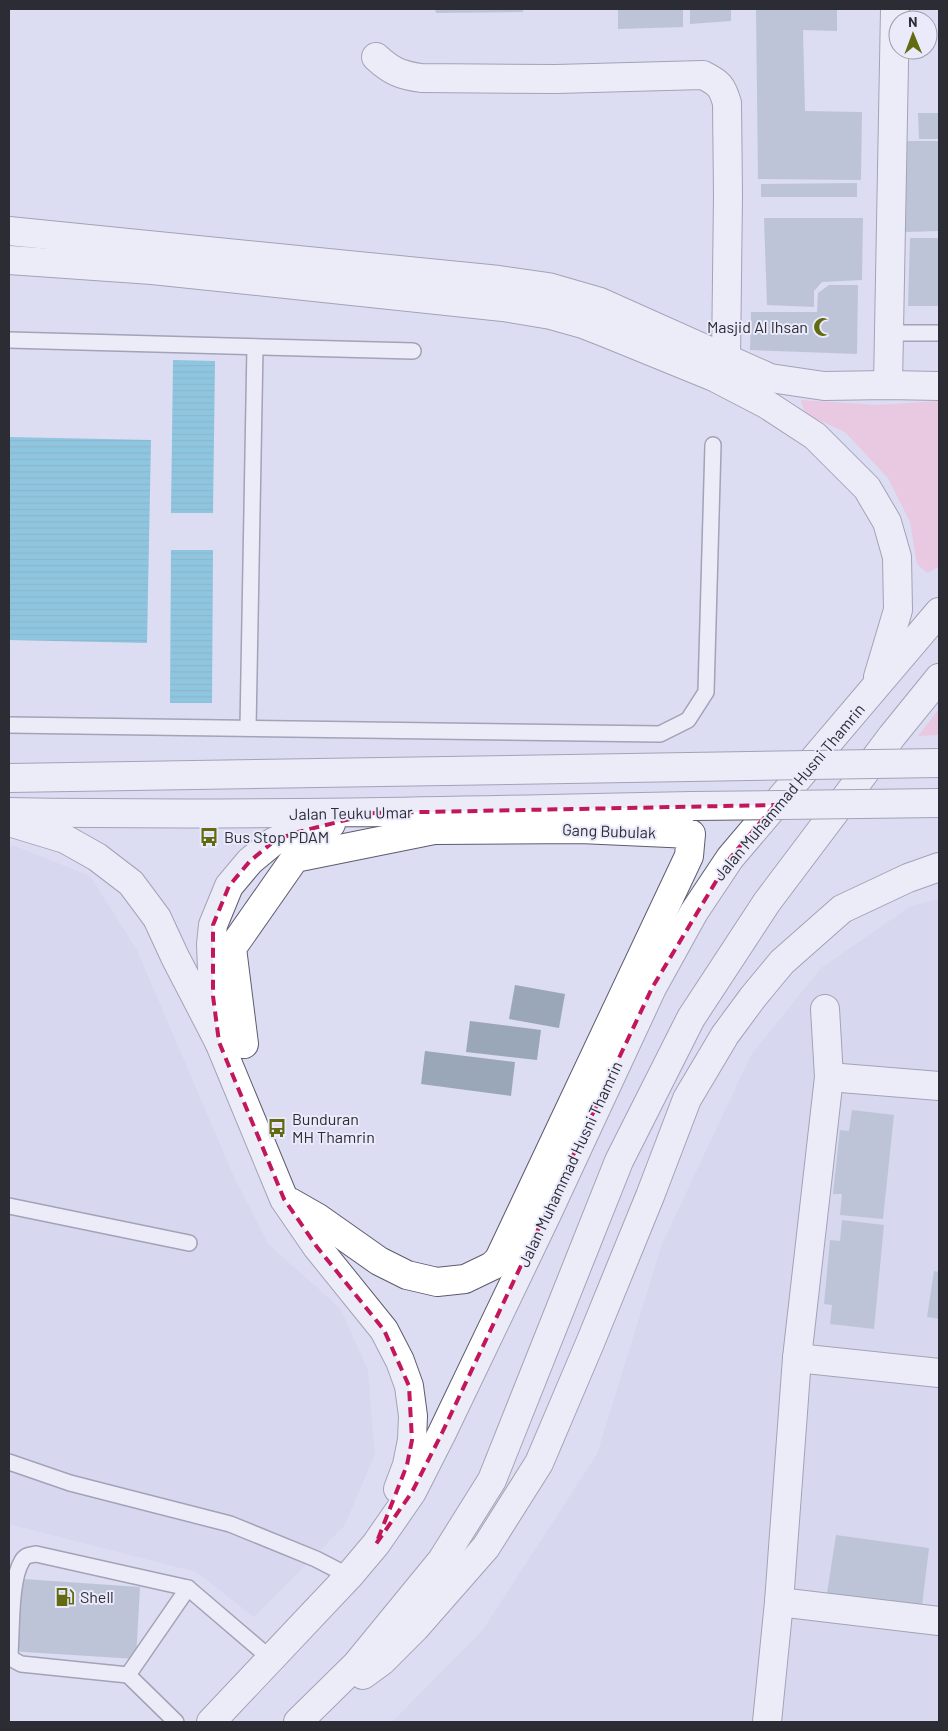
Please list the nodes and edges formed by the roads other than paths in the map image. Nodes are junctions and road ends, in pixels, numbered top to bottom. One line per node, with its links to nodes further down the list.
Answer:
1 (895, 9): 5 (main road)
2 (376, 57): 10 (main road)
3 (9, 231): 10 (main road)
4 (9, 260): 16 (main road)
5 (889, 333): 6 (lane); 11 (main road)
6 (939, 334)
7 (9, 340): 8 (lane)
8 (255, 347): 9 (lane); 18 (lane)
9 (413, 351)
10 (726, 360): 11 (main road)
11 (888, 385): 12 (main road)
12 (939, 386)
13 (713, 445): 18 (lane)
14 (939, 612): 16 (main road, Jalan Muhammad Husni Thamrin)
15 (939, 678): 45 (main road)
16 (875, 688): 32 (main road, Jalan Muhammad Husni Thamrin)
17 (9, 725): 18 (lane)
18 (248, 728)
19 (939, 763): 20 (main road, bridge)
20 (9, 778)
21 (939, 803): 23 (main road, Jalan Teuku Umar, bridge)
22 (9, 812): 23 (main road, Jalan Teuku Umar)
23 (374, 813): 27 (main road)
24 (9, 822): 27 (main road)
25 (939, 867): 45 (main road)
26 (824, 1009): 28 (main road)
27 (219, 1042): 30 (main road); 34 (main road, Gang Bubulak)
28 (829, 1076): 29 (main road); 35 (main road)
29 (939, 1086)
30 (284, 1199): 34 (main road); 38 (main road)
31 (9, 1206): 33 (lane)
32 (547, 1214): 34 (main road); 38 (main road, Jalan Muhammad Husni Thamrin)
33 (188, 1243)
34 (499, 1259)
35 (797, 1358): 36 (main road); 41 (main road)
36 (939, 1373)
37 (9, 1462): 39 (lane)
38 (376, 1544): 39 (main road, Jalan Muhammad Husni Thamrin)
39 (349, 1576): 43 (main road, Jalan Muhammad Husni Thamrin)
40 (188, 1588): 43 (lane); 44 (lane); 44 (lane)
41 (779, 1602): 42 (main road); 48 (main road)
42 (939, 1621)
43 (271, 1659): 47 (main road, Jalan Muhammad Husni Thamrin)
44 (128, 1676): 46 (lane)
45 (300, 1720)
46 (176, 1722)
47 (211, 1722)
48 (767, 1722)

